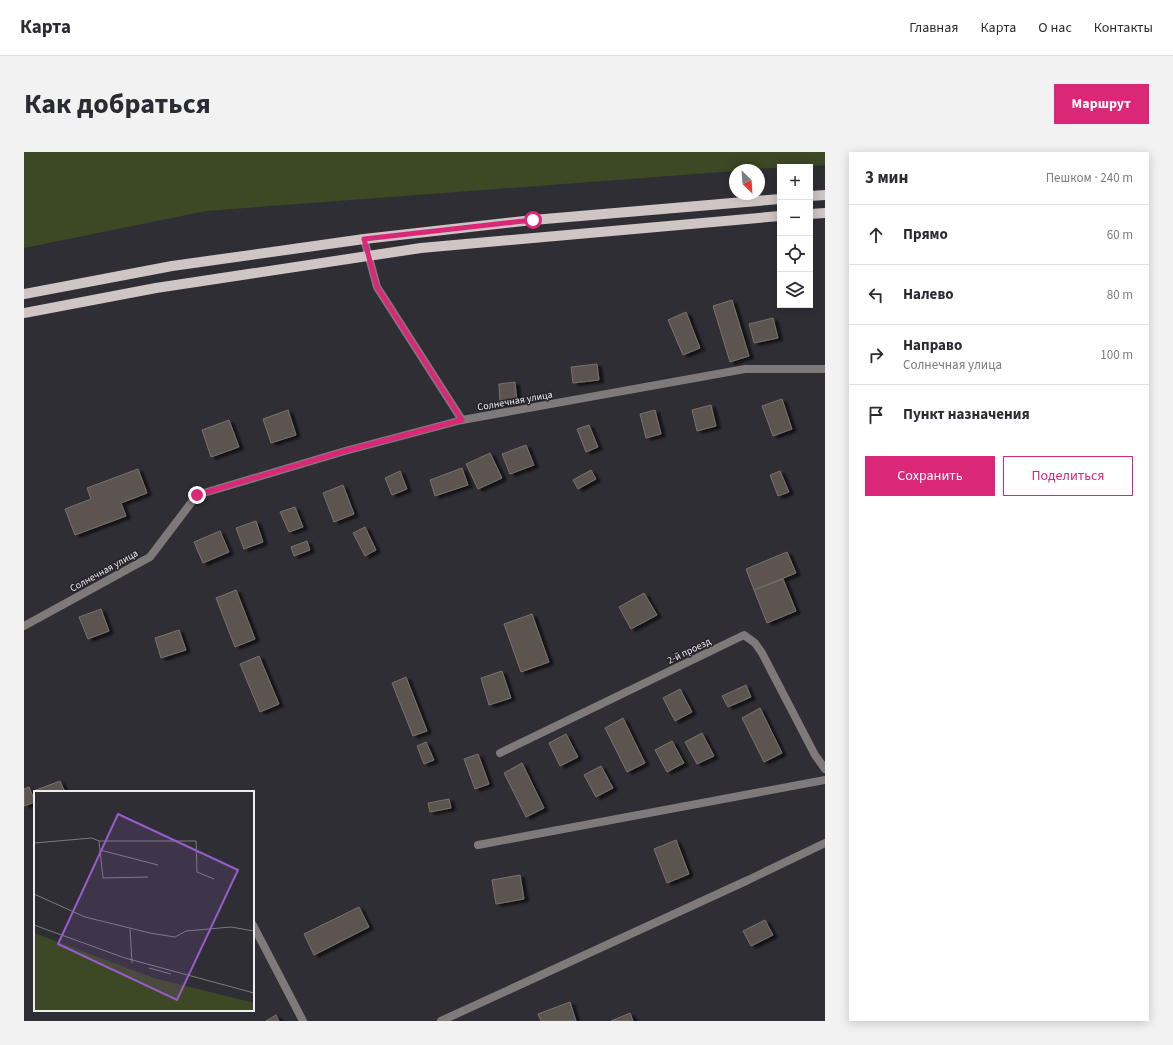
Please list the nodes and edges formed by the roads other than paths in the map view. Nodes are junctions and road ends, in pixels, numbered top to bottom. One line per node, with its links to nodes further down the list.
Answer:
1 (825, 195): 2 (main road)
2 (813, 196)
3 (777, 198): 7 (main road)
4 (825, 212): 5 (main road)
5 (813, 214)
6 (777, 216): 8 (main road)
7 (364, 239): 8 (street); 9 (main road)
8 (368, 256): 10 (main road); 12 (street)
9 (24, 294)
10 (24, 312)
11 (825, 369): 12 (street, Солнечная улица)
12 (462, 420): 13 (street, Солнечная улица)
13 (24, 626)
14 (500, 753): 15 (street, 2-й проезд)
15 (825, 769)
16 (825, 780): 18 (street)
17 (825, 843): 21 (street)
18 (478, 845)
19 (254, 928): 20 (street)
20 (303, 1021)
21 (440, 1021)

